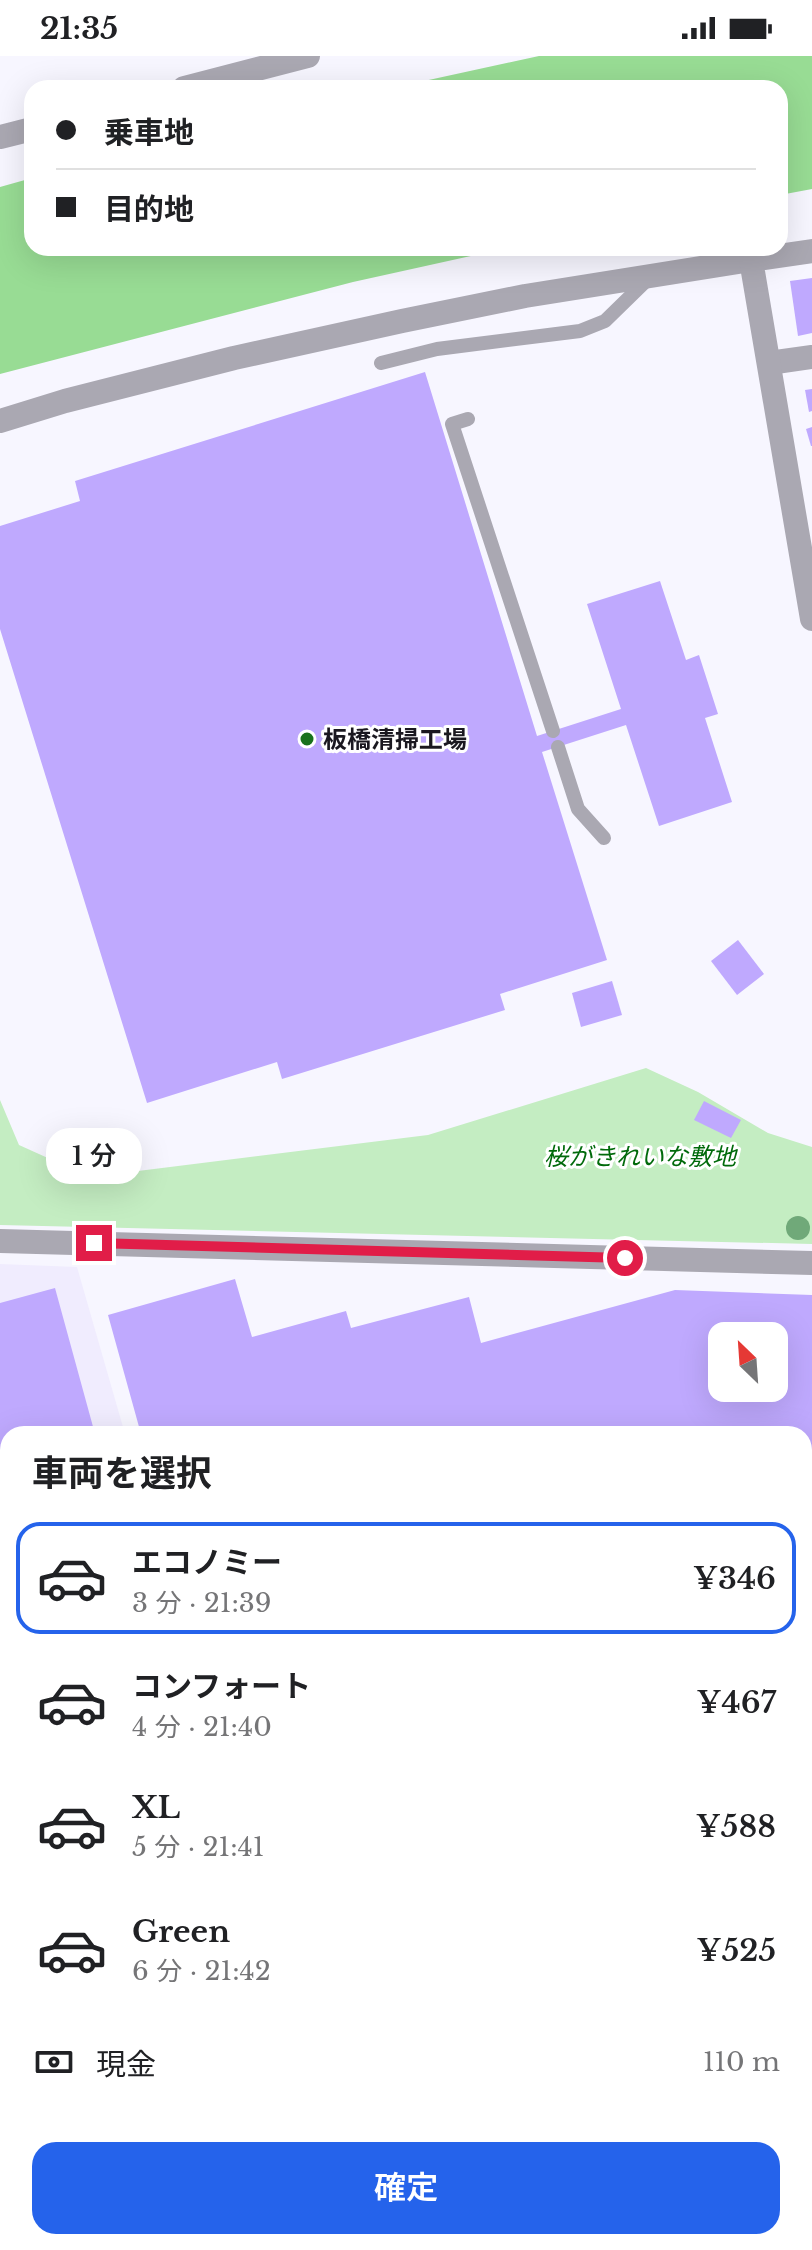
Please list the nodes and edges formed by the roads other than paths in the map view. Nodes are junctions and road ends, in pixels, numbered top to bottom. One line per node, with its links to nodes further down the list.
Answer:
1 (308, 56): 2 (street)
2 (215, 80)
3 (24, 131): 4 (street)
4 (0, 137)
5 (812, 251): 6 (street)
6 (788, 255)
7 (778, 256): 8 (street)
8 (751, 260): 9 (street); 12 (street)
9 (652, 276): 11 (lane); 14 (street)
10 (812, 357): 12 (street)
11 (381, 363)
12 (769, 363): 15 (street)
13 (468, 419): 16 (lane)
14 (0, 421)
15 (812, 619)
16 (553, 731)
17 (558, 747): 18 (lane)
18 (604, 838)
19 (0, 1241): 20 (street)
20 (812, 1263)

